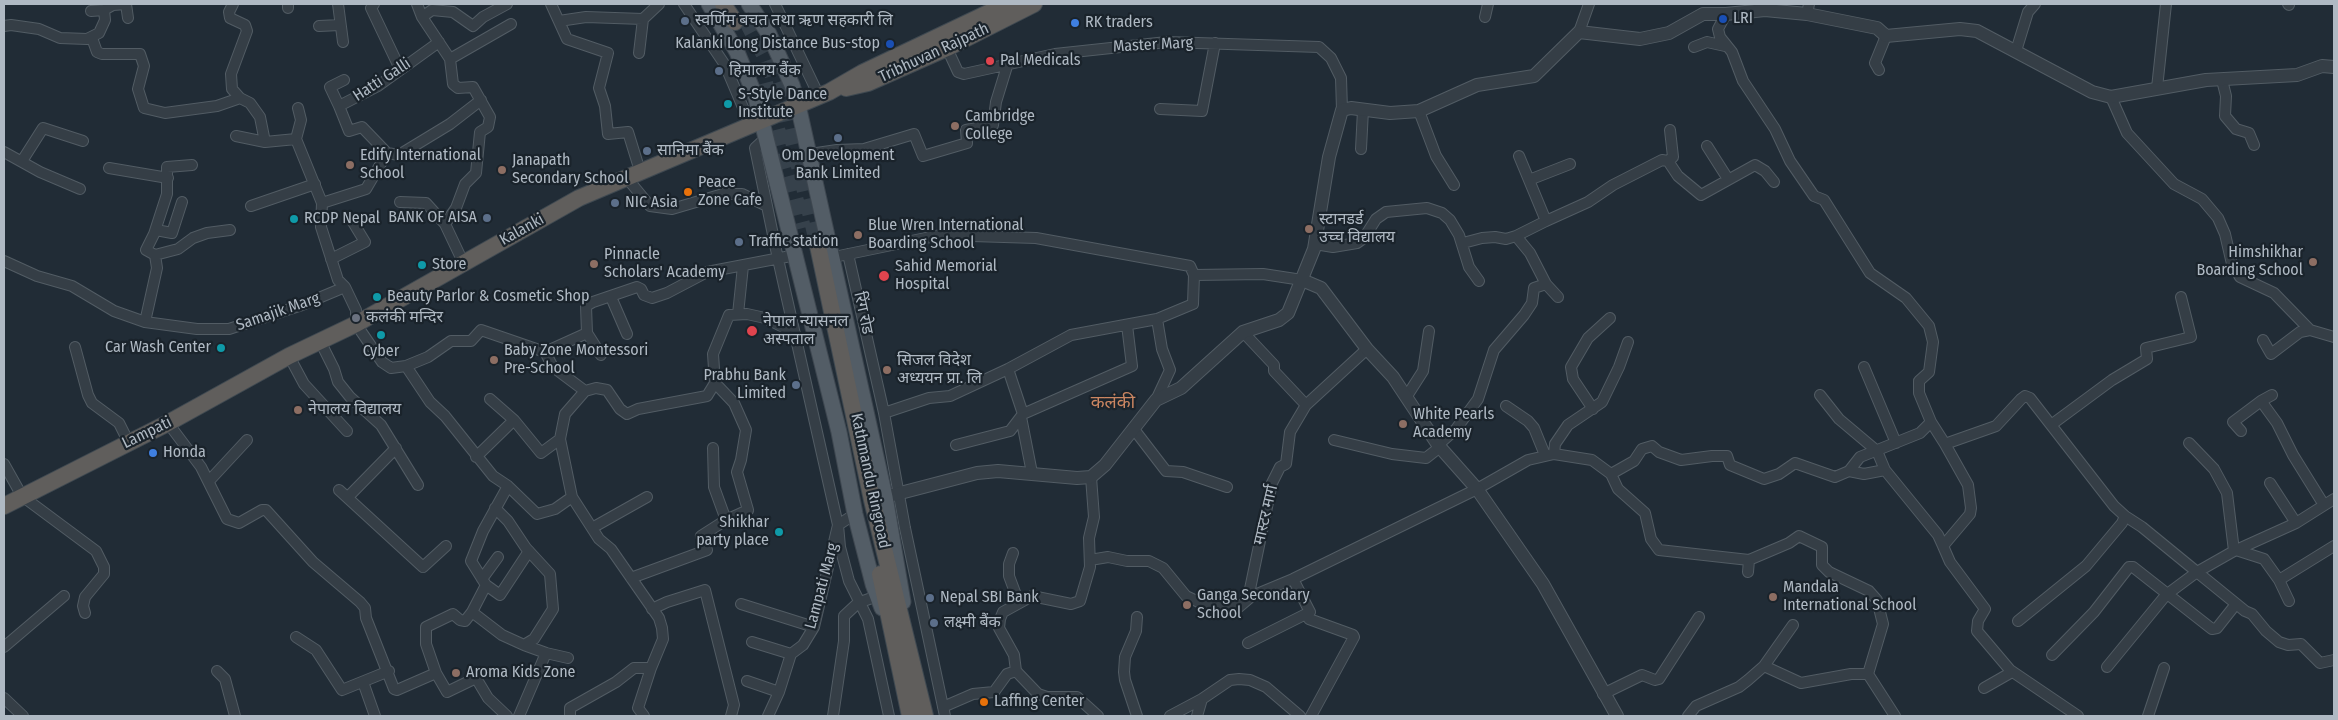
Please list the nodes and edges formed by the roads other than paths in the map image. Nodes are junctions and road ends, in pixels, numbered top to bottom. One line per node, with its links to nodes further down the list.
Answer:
1 (233, 4): 53 (street)
2 (338, 4): 30 (street)
3 (374, 4): 47 (street)
4 (417, 4): 24 (street)
5 (507, 4): 24 (street)
6 (551, 4): 28 (street)
7 (659, 4): 27 (street)
8 (684, 4): 63 (street)
9 (709, 4): 63 (main road)
10 (723, 4): 23 (highway)
11 (736, 4): 23 (highway)
12 (775, 4): 52 (street)
13 (1007, 4): 38 (highway, Tribhuvan Rajpath)
14 (1034, 4): 38 (highway, Tribhuvan Rajpath)
15 (1488, 4): 25 (street)
16 (1589, 4): 33 (street)
17 (2035, 4): 42 (street)
18 (2166, 4): 51 (street)
19 (1808, 9): 22 (street); 34 (street)
20 (104, 10): 21 (street); 26 (street); 35 (street)
21 (91, 11)
22 (1726, 14): 33 (street); 40 (street)
23 (743, 15): 56 (main road, रिंग रोड)
24 (422, 17): 37 (street)
25 (1485, 17)
26 (128, 18)
27 (643, 19): 28 (street); 43 (street)
28 (559, 21): 82 (street)
29 (511, 24): 44 (street)
30 (340, 25): 32 (street); 36 (street)
31 (4, 26): 35 (street)
32 (319, 26)
33 (1579, 32): 62 (street)
34 (1886, 36): 42 (street); 48 (street)
35 (92, 38): 53 (street)
36 (343, 42)
37 (438, 42): 44 (street); 47 (street, Hatti Galli)
38 (944, 42): 45 (street, Master Marg); 52 (highway, Tribhuvan Rajpath)
39 (1215, 43): 45 (street, Master Marg); 59 (street); 60 (street, Master Marg)
40 (1725, 46): 41 (street); 157 (street)
41 (1694, 47)
42 (2016, 51): 54 (street)
43 (639, 53)
44 (450, 59): 55 (street)
45 (1008, 63): 74 (street)
46 (2334, 67): 50 (street)
47 (400, 69): 57 (street, Hatti Galli)
48 (1879, 70)
49 (344, 80): 57 (street)
50 (2222, 80): 51 (street); 70 (street)
51 (2157, 88): 54 (street)
52 (824, 94): 56 (highway, Tribhuvan Rajpath)
53 (240, 98): 69 (street)
54 (2111, 98): 125 (street)
55 (481, 100): 73 (street); 97 (street)
56 (798, 105): 63 (highway); 74 (main road, रिंग रोड)
57 (339, 106): 73 (street, Hatti Galli)
58 (298, 108): 67 (street)
59 (1160, 109)
60 (1342, 110): 61 (street); 102 (street)
61 (1363, 110): 62 (street); 72 (street)
62 (1419, 111): 88 (street)
63 (756, 122): 66 (main road); 82 (highway, Kalanki)
64 (1670, 130): 78 (street)
65 (236, 136): 69 (street)
66 (767, 137): 94 (street); 103 (main road)
67 (296, 139): 69 (street); 87 (street)
68 (83, 141): 77 (street)
69 (265, 142)
70 (2254, 145)
71 (1707, 146): 84 (street)
72 (1361, 149)
73 (387, 153): 92 (street)
74 (810, 154): 105 (main road, रिंग रोड)
75 (5, 156): 77 (street)
76 (1519, 156): 85 (street)
77 (22, 161): 89 (street)
78 (1668, 161): 84 (street); 96 (street)
79 (192, 164): 83 (street)
80 (1570, 164): 85 (street)
81 (109, 168): 83 (street)
82 (633, 174): 94 (street); 109 (highway, Kalanki)
83 (168, 178): 98 (street)
84 (1728, 179): 86 (street)
85 (1529, 180): 96 (street)
86 (1774, 182)
87 (314, 184): 92 (street); 93 (street)
88 (1454, 185)
89 (80, 188)
90 (182, 202): 98 (street)
91 (400, 202): 97 (street)
92 (322, 203): 106 (street)
93 (251, 206)
94 (767, 206): 107 (street)
95 (352, 219): 106 (street)
96 (1546, 221): 100 (street)
97 (445, 224): 109 (street)
98 (156, 230): 104 (street)
99 (230, 230): 104 (street)
100 (1516, 236): 101 (street); 114 (street)
101 (1463, 243): 102 (street); 113 (street)
102 (1315, 244): 112 (street)
103 (807, 249): 107 (street); 199 (main road); 239 (highway, Kathmandu Ringroad)
104 (155, 255): 122 (street)
105 (841, 256): 111 (street); 154 (street); 191 (main road, रिंग रोड)
106 (331, 258): 115 (street)
107 (778, 259): 110 (street); 129 (street)
108 (4, 261): 122 (street, Samajik Marg)
109 (463, 262): 123 (highway, Kalanki)
110 (743, 266): 116 (street); 119 (street)
111 (1194, 275): 112 (street); 121 (street)
112 (1302, 280): 127 (street); 136 (street)
113 (1479, 281)
114 (1546, 284): 117 (street); 171 (street)
115 (345, 287): 122 (street, Samajik Marg); 123 (street)
116 (611, 297): 128 (street); 130 (street)
117 (1558, 297)
118 (2181, 297): 159 (street)
119 (738, 314): 129 (street); 143 (street)
120 (1610, 318): 153 (street)
121 (1157, 319): 124 (street); 149 (street)
122 (145, 322)
123 (356, 324): 133 (highway, Kalanki); 140 (street)
124 (1127, 325): 142 (street); 155 (street)
125 (2310, 330): 131 (street); 132 (street)
126 (1429, 331): 147 (street)
127 (1243, 332): 149 (street); 151 (street)
128 (587, 333): 137 (street); 138 (street)
129 (795, 333): 203 (street)
130 (627, 334)
131 (2334, 337)
132 (2263, 340)
133 (320, 341): 139 (highway, Kalanki); 172 (street)
134 (1628, 342): 153 (street)
135 (75, 347): 166 (street)
136 (1367, 349): 147 (street); 151 (street, मास्टर मार्ग)
137 (545, 352): 140 (street); 144 (street)
138 (601, 355)
139 (289, 356): 158 (highway, Lampati); 161 (street)
140 (406, 366): 176 (street)
141 (1864, 367): 167 (street)
142 (1008, 369): 154 (street); 155 (street)
143 (715, 383): 144 (street); 201 (street)
144 (585, 391): 163 (street)
145 (1820, 395): 174 (street)
146 (2272, 395): 150 (street)
147 (1407, 396): 171 (street)
148 (490, 399): 156 (street)
149 (1156, 400): 160 (street)
150 (2261, 401): 162 (street); 196 (street)
151 (1306, 405): 223 (street, मास्टर मार्ग)
152 (1506, 406): 175 (street)
153 (1593, 409): 175 (street)
154 (884, 412): 191 (street)
155 (1022, 415): 170 (street); 180 (street)
156 (514, 420): 163 (street); 176 (street)
157 (1931, 422): 167 (street); 169 (street)
158 (168, 423): 166 (highway, Lampati); 183 (street)
159 (2051, 425): 169 (street); 200 (street)
160 (1133, 428): 182 (street); 187 (street)
161 (347, 431)
162 (2241, 431)
163 (560, 439): 193 (street)
164 (247, 440): 183 (street)
165 (1334, 440): 171 (street)
166 (128, 441): 190 (highway, Lampati)
167 (1896, 443): 174 (street)
168 (2189, 443): 208 (street)
169 (1945, 444): 206 (street)
170 (956, 445)
171 (1439, 446): 188 (street)
172 (396, 448): 185 (street); 192 (street)
173 (713, 448): 201 (street)
174 (1877, 452): 178 (street); 179 (street)
175 (1550, 455): 181 (street); 188 (street)
176 (476, 457): 186 (street)
177 (4, 464): 190 (street)
178 (1885, 470): 179 (street); 206 (street)
179 (1849, 471): 181 (street)
180 (1032, 473): 182 (street); 191 (street)
181 (1611, 474): 213 (street)
182 (1092, 477): 212 (street)
183 (209, 481): 254 (street)
184 (2270, 483): 202 (street)
185 (418, 485)
186 (508, 486): 193 (street); 198 (street)
187 (1227, 487)
188 (1476, 489): 217 (street); 263 (street)
189 (339, 490): 192 (street)
190 (22, 496): 197 (highway, Lampati); 231 (street)
191 (892, 496): 239 (main road, रिंग रोड); 266 (street)
192 (348, 497): 205 (street)
193 (572, 497): 204 (street)
194 (647, 497): 204 (street)
195 (2334, 499): 196 (street)
196 (2324, 505): 202 (street)
197 (4, 506)
198 (495, 508): 209 (street); 219 (street)
199 (854, 514): 203 (street, Lampati Marg); 222 (main road)
200 (2125, 516): 215 (street); 235 (street)
201 (726, 520): 216 (street)
202 (2296, 523): 208 (street)
203 (838, 525): 225 (street); 237 (street, Lampati Marg)
204 (592, 528): 216 (street)
205 (446, 546)
206 (1943, 546): 256 (street)
207 (2334, 546): 218 (street)
208 (2235, 550): 215 (street); 218 (street)
209 (528, 551): 219 (street); 242 (street)
210 (1013, 553): 226 (street)
211 (498, 557): 219 (street)
212 (1090, 560): 223 (street); 226 (street)
213 (1749, 560): 214 (street); 258 (street)
214 (1748, 572)
215 (2197, 572): 220 (street); 228 (street)
216 (631, 578): 229 (street)
217 (1293, 579): 223 (street); 232 (street)
218 (2279, 580): 224 (street)
219 (483, 582): 230 (street)
220 (2166, 595): 228 (street); 246 (street); 251 (street)
221 (64, 596): 243 (street)
222 (877, 596): 225 (street); 239 (main road)
223 (1252, 596)
224 (2289, 601)
225 (858, 603): 276 (street); 277 (street)
226 (1019, 603): 255 (street)
227 (741, 604): 237 (street)
228 (2236, 604): 248 (street)
229 (652, 609): 250 (street); 274 (street)
230 (472, 612): 242 (street); 257 (street)
231 (85, 614)
232 (1307, 615): 241 (street); 285 (street)
233 (1137, 618): 281 (street)
234 (1699, 618): 263 (street)
235 (2018, 621)
236 (1793, 625): 249 (street)
237 (814, 627): 245 (street, Lampati Marg)
238 (296, 637): 259 (street)
239 (902, 641): 278 (highway, Kathmandu Ringroad); 279 (highway, Kathmandu Ringroad)
240 (752, 642): 245 (street)
241 (1248, 644)
242 (524, 645): 244 (street)
243 (4, 647)
244 (546, 652): 247 (street); 271 (street)
245 (792, 654): 262 (street, Lampati Marg)
246 (2052, 655)
247 (568, 658)
248 (2334, 660)
249 (1764, 666): 258 (street); 287 (street)
250 (651, 668): 272 (street); 273 (street)
251 (2107, 668)
252 (2164, 668): 290 (street)
253 (217, 671): 268 (street)
254 (388, 671): 257 (street); 259 (street)
255 (1016, 671): 266 (street); 280 (street)
256 (2012, 672): 261 (street); 289 (street)
257 (436, 673): 270 (street)
258 (1868, 674): 288 (street)
259 (363, 682): 269 (street)
260 (747, 682): 262 (street)
261 (1984, 688)
262 (779, 692): 275 (street, Lampati Marg)
263 (1603, 694): 286 (street)
264 (4, 698): 267 (street)
265 (1202, 700): 282 (street); 283 (street); 284 (street)
266 (944, 712)
267 (23, 716)
268 (235, 716)
269 (375, 716)
270 (507, 716)
271 (519, 716)
272 (570, 716)
273 (644, 716)
274 (731, 716)
275 (768, 716)
276 (833, 716)
277 (889, 716)
278 (910, 716)
279 (925, 716)
280 (1098, 716)
281 (1137, 716)
282 (1170, 716)
283 (1197, 716)
284 (1300, 716)
285 (1311, 716)
286 (1617, 716)
287 (1688, 716)
288 (1895, 716)
289 (2078, 716)
290 (2148, 716)

